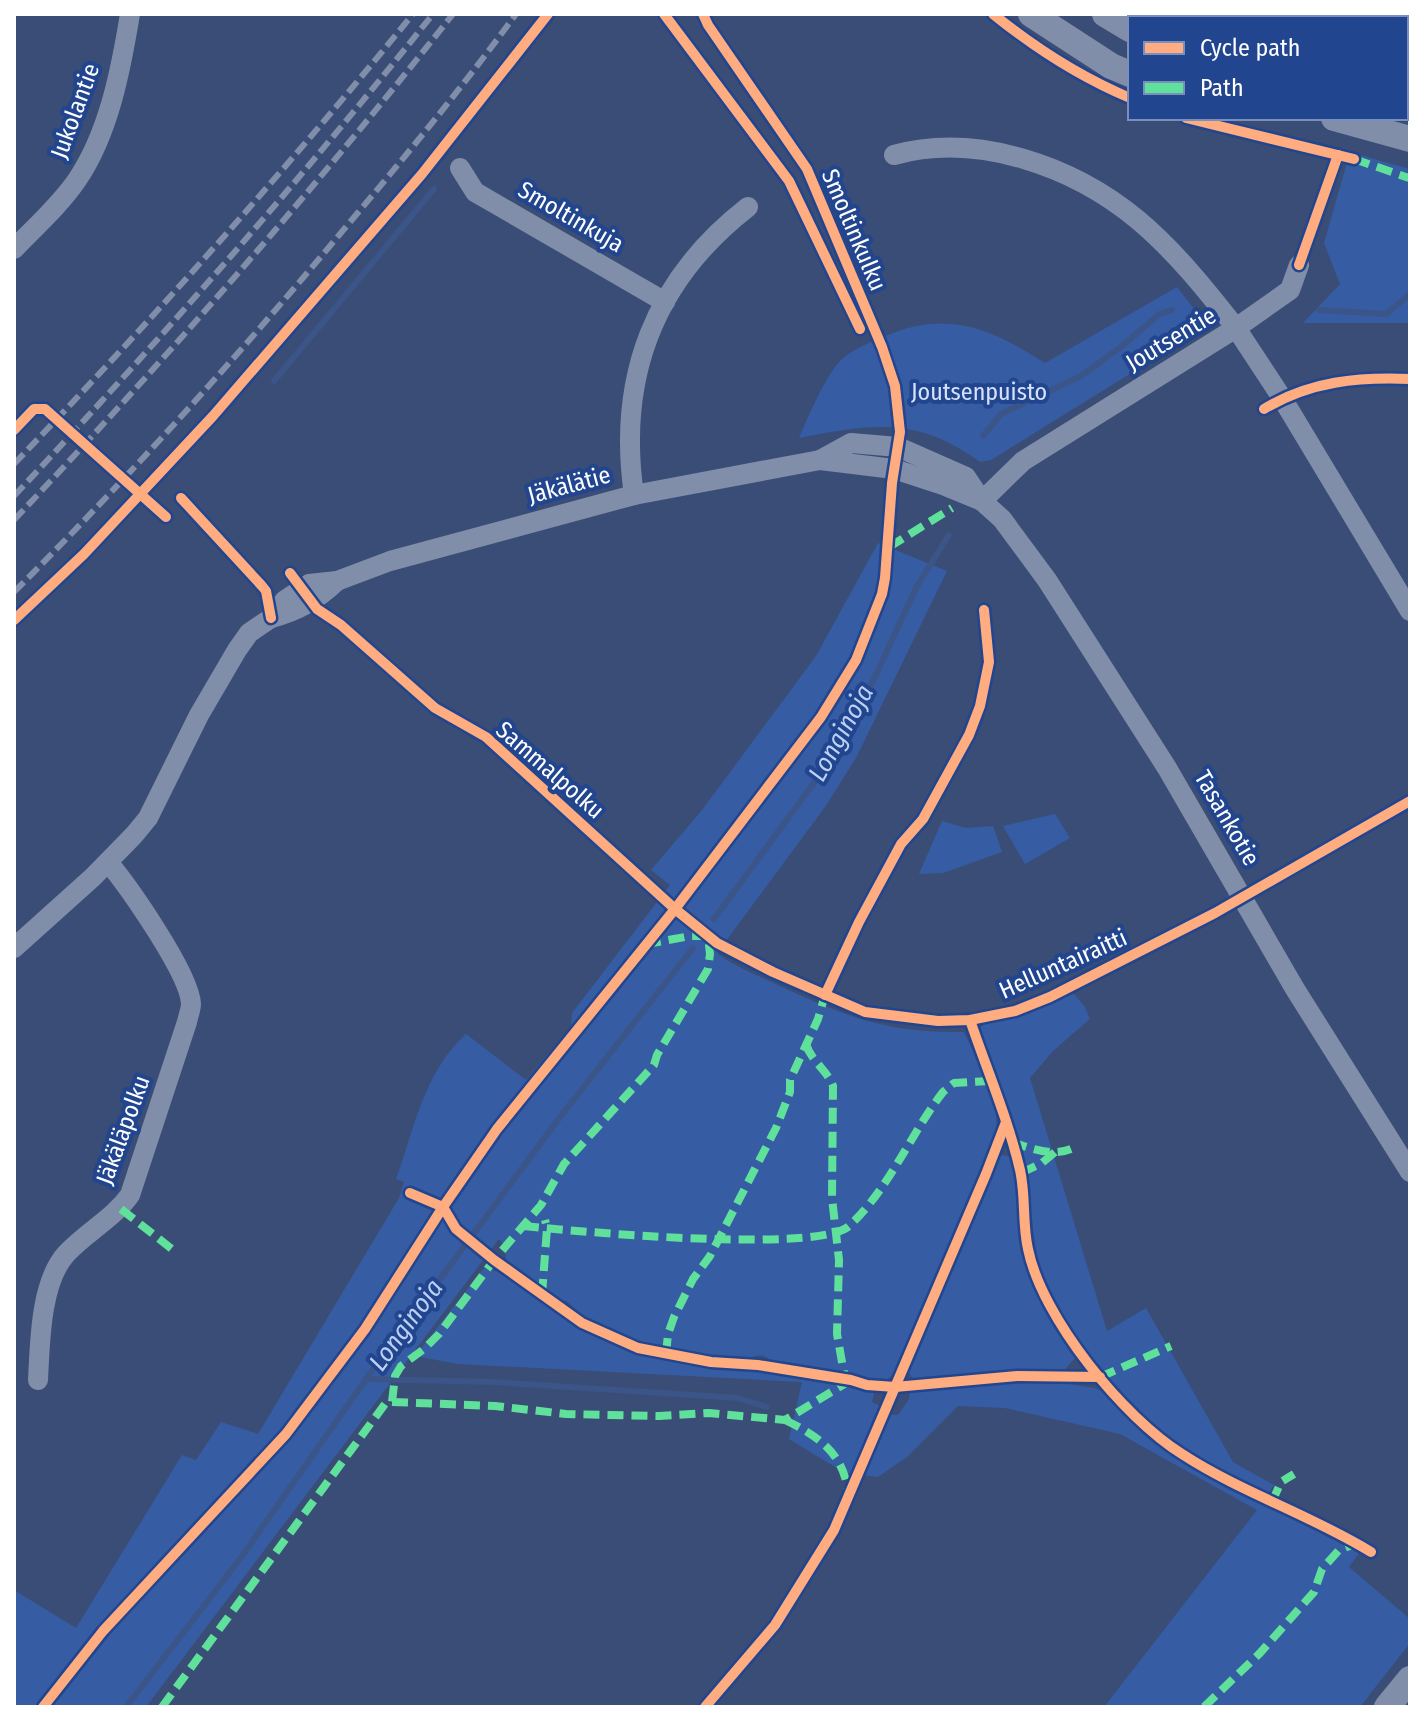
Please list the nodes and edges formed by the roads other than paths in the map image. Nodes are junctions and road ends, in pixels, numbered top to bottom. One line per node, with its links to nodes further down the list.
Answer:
1 (130, 14): 11 (street, Jukolantie)
2 (1031, 14): 5 (main road)
3 (1105, 14): 4 (main road)
4 (1128, 28)
5 (1128, 73)
6 (1341, 120): 7 (main road)
7 (1410, 139)
8 (894, 155): 14 (street)
9 (460, 168): 13 (street, Smoltinkuja)
10 (748, 207): 13 (street)
11 (14, 249)
12 (1299, 265): 14 (street)
13 (665, 302): 15 (street)
14 (1236, 328): 16 (street, Joutsentie); 17 (street, Joutsentie)
15 (634, 495): 16 (street, Jäkälätie); 18 (street, Jäkälätie)
16 (982, 501): 20 (street, Tasankotie)
17 (1410, 611)
18 (108, 862): 19 (street, Jäkälätie); 21 (street, Jäkäläpolku)
19 (14, 948)
20 (1410, 1172)
21 (38, 1380)
22 (1410, 1679): 23 (main road)
23 (1387, 1707)

